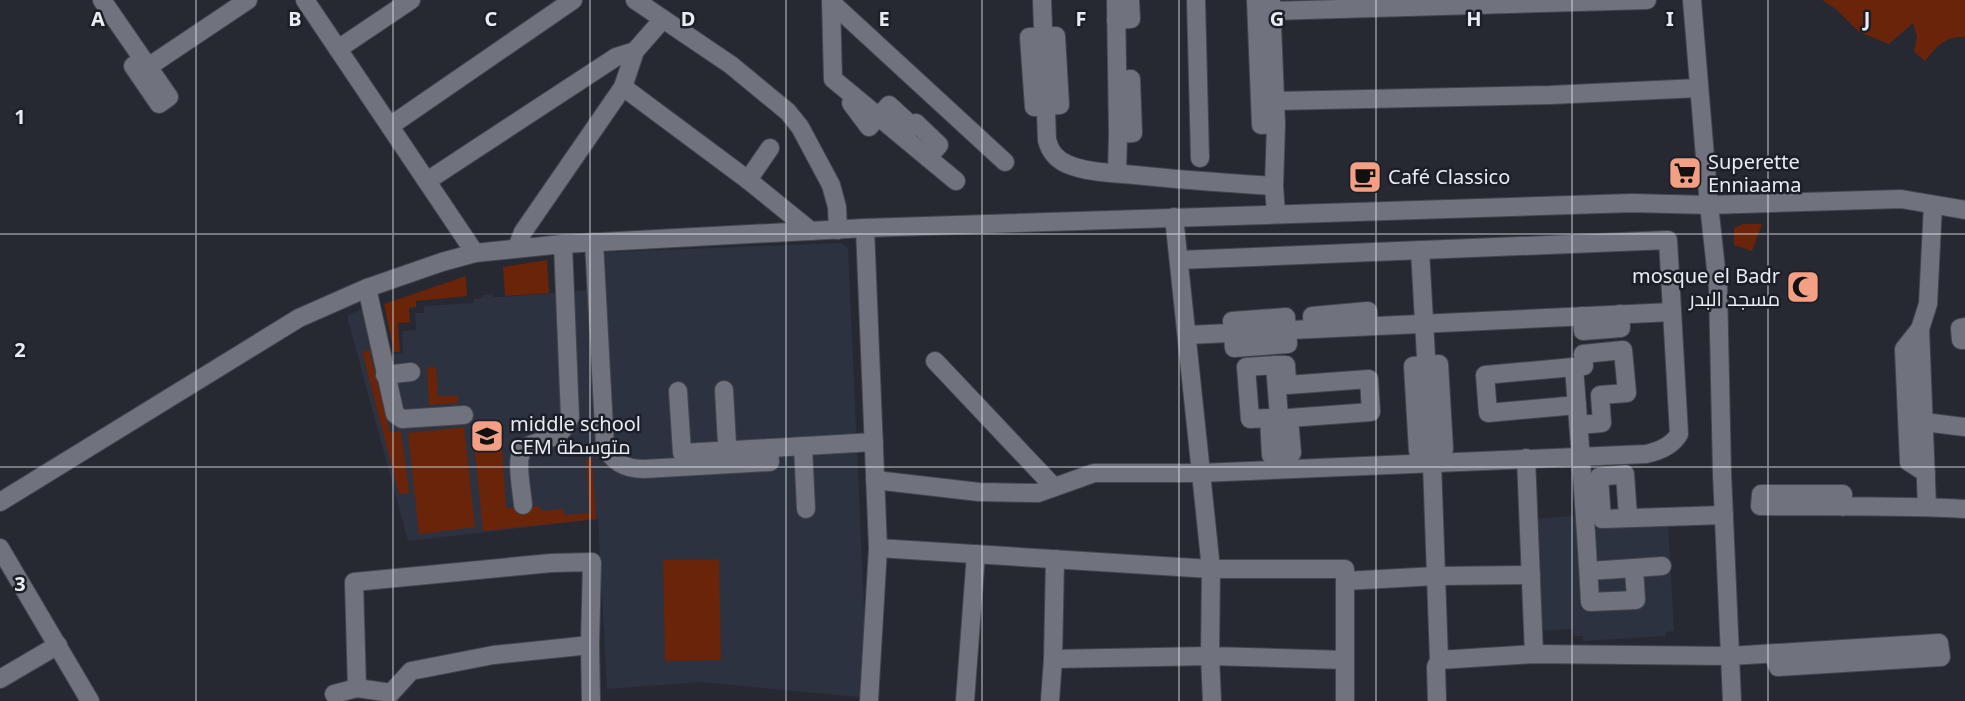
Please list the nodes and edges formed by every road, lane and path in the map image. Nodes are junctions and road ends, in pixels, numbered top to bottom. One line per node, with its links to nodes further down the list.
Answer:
1 (102, 0): 2 (street)
2 (248, 0)
3 (305, 0): 19 (street)
4 (411, 0): 19 (street)
5 (573, 0): 26 (street)
6 (635, 0): 16 (street)
7 (1042, 0): 18 (street)
8 (1116, 0): 17 (street)
9 (1130, 0): 17 (street)
10 (1196, 0): 28 (street)
11 (1256, 0): 25 (street)
12 (1647, 0): 15 (street)
13 (1692, 0): 22 (street)
14 (831, 1): 29 (street); 33 (street)
15 (1271, 6): 23 (street)
16 (663, 19): 20 (street); 41 (street)
17 (1116, 20): 30 (street)
18 (1044, 37): 24 (street); 24 (street)
19 (338, 50): 26 (street)
20 (635, 51): 21 (street); 32 (street)
21 (623, 87): 31 (street); 45 (street)
22 (1699, 88): 23 (street); 35 (street)
23 (1276, 101): 25 (street)
24 (1046, 106): 30 (street)
25 (1276, 124): 34 (street)
26 (390, 126): 32 (street)
27 (770, 148): 31 (street)
28 (1200, 158)
29 (1005, 162)
30 (1117, 173): 34 (street)
31 (748, 180): 42 (street)
32 (427, 181): 47 (street)
33 (956, 181)
34 (1274, 186): 38 (street)
35 (1709, 205): 36 (street); 38 (street); 86 (street)
36 (1933, 205): 37 (street); 52 (street)
37 (1965, 210)
38 (1276, 214): 39 (street)
39 (1174, 217): 40 (street); 48 (street)
40 (865, 228): 41 (street); 69 (street)
41 (838, 230): 42 (street)
42 (811, 231): 43 (street)
43 (594, 242): 44 (street); 72 (street)
44 (563, 244): 45 (street); 81 (street)
45 (517, 248): 47 (street)
46 (1420, 250): 48 (street); 50 (street); 51 (street)
47 (475, 253): 49 (street)
48 (1179, 260): 55 (street)
49 (367, 288): 61 (street); 80 (street)
50 (1672, 312): 51 (street); 73 (street)
51 (1424, 324): 53 (street); 58 (street)
52 (1920, 329): 66 (street); 77 (street)
53 (1287, 330): 54 (street); 54 (street)
54 (1233, 333): 55 (street)
55 (1187, 335): 76 (street)
56 (935, 361): 79 (street)
57 (1275, 365): 75 (street); 75 (street); 75 (street)
58 (1426, 365): 71 (street); 71 (street)
59 (1574, 367): 64 (street); 64 (street); 67 (street)
60 (411, 372): 61 (street)
61 (385, 375): 65 (street)
62 (724, 390): 72 (street)
63 (678, 391): 72 (street)
64 (1577, 405): 67 (street)
65 (464, 415)
66 (1924, 422): 68 (street); 77 (street)
67 (1579, 425): 73 (street)
68 (1965, 427)
69 (874, 442): 70 (street); 78 (street)
70 (803, 446): 72 (street); 84 (street)
71 (1432, 456): 74 (street); 75 (street); 97 (street)
72 (728, 457)
73 (1582, 457): 74 (street); 95 (street)
74 (1526, 459): 96 (street)
75 (1282, 462): 76 (street)
76 (1201, 473): 79 (street); 93 (street)
77 (1926, 473): 83 (street)
78 (875, 480): 79 (street); 89 (street)
79 (1054, 487)
80 (0, 502)
81 (523, 505)
82 (1843, 507): 83 (street)
83 (1927, 507): 85 (street)
84 (806, 509)
85 (1964, 509)
86 (1724, 515): 87 (street); 104 (street)
87 (1628, 517)
88 (0, 548): 99 (street)
89 (878, 548): 90 (street); 113 (street)
90 (976, 554): 91 (street); 114 (street)
91 (1055, 559): 93 (street); 105 (street)
92 (1662, 566): 94 (street)
93 (1211, 568): 98 (street); 103 (street)
94 (1634, 568): 95 (street); 95 (street)
95 (1588, 571)
96 (1531, 575): 97 (street); 101 (street)
97 (1436, 576): 98 (street); 107 (street)
98 (1345, 581): 106 (street)
99 (58, 645): 108 (street); 111 (street)
100 (590, 645): 109 (street); 109 (street); 112 (street)
101 (1534, 654): 104 (street); 107 (street)
102 (1773, 654): 102 (street); 104 (street)
103 (1209, 656): 105 (street); 106 (street); 116 (street)
104 (1730, 656): 119 (street)
105 (1053, 659): 115 (street)
106 (1345, 660): 117 (street)
107 (1439, 660): 118 (street)
108 (0, 680)
109 (357, 688): 110 (street)
110 (334, 694)
111 (90, 701)
112 (591, 701)
113 (869, 701)
114 (965, 701)
115 (1050, 701)
116 (1212, 701)
117 (1345, 701)
118 (1437, 701)
119 (1732, 701)

